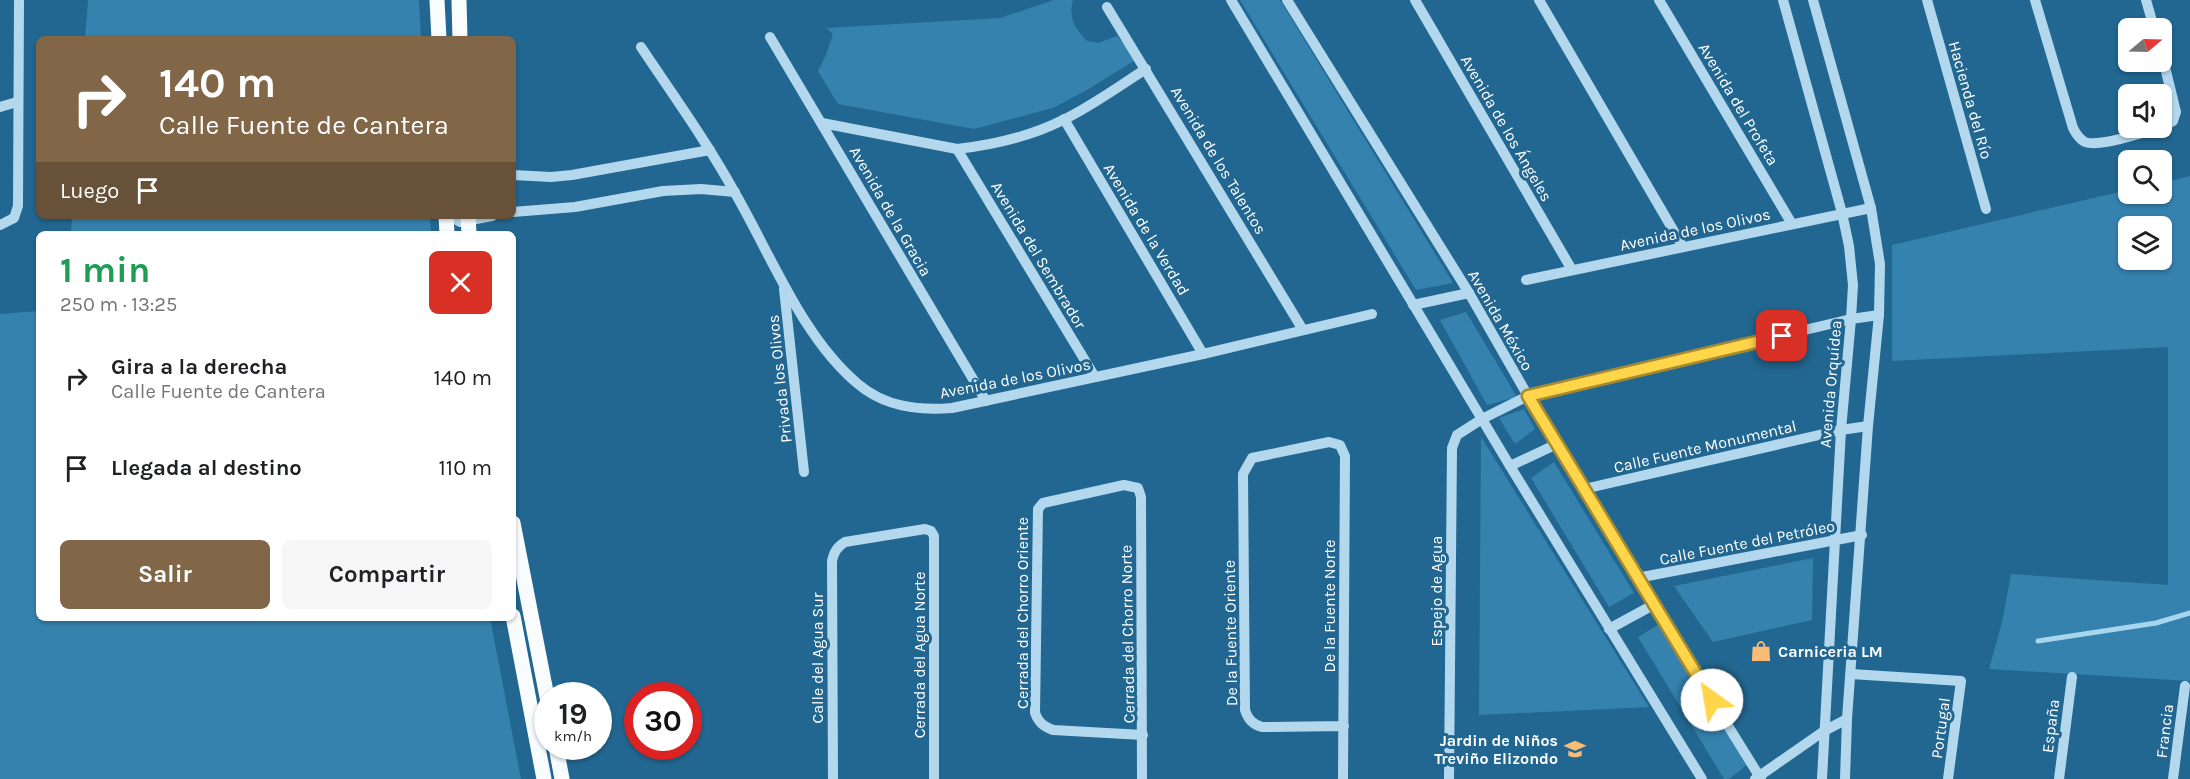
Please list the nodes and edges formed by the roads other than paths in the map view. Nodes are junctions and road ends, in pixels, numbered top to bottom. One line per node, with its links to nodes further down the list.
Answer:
1 (19, 0): 22 (street)
2 (437, 0): 16 (main road)
3 (459, 0): 17 (main road)
4 (1232, 0): 43 (street)
5 (1287, 0): 42 (street, Avenida México)
6 (1415, 0): 39 (street, Avenida de los Ángeles)
7 (1539, 0): 38 (street)
8 (1659, 0): 37 (street, Avenida del Profeta)
9 (1783, 0): 35 (street, Avenida Orquídea)
10 (1813, 0): 32 (street)
11 (1927, 0): 33 (street, Hacienda del Río)
12 (2036, 0): 27 (street)
13 (2146, 0): 15 (street)
14 (1107, 7): 20 (street, Avenida de los Talentos)
15 (2151, 18)
16 (439, 36)
17 (461, 36)
18 (770, 37): 26 (street, Avenida de la Gracia)
19 (641, 47): 29 (street, Avenida de los Olivos)
20 (1146, 69): 24 (street); 47 (street, Avenida de los Talentos)
21 (2172, 96): 25 (street)
22 (17, 102): 23 (street); 36 (street)
23 (0, 107)
24 (1064, 119): 28 (street); 48 (street, Avenida de la Verdad)
25 (2172, 122)
26 (822, 123): 28 (street); 51 (street, Avenida de la Gracia)
27 (2118, 138)
28 (957, 148): 49 (street, Avenida del Sembrador)
29 (710, 150): 30 (street); 31 (street, Avenida de los Olivos)
30 (516, 175)
31 (735, 192): 34 (street); 41 (street, Avenida de los Olivos)
32 (1871, 208): 35 (street, Avenida de los Olivos); 45 (street)
33 (1986, 209)
34 (516, 212)
35 (1842, 213): 37 (street, Avenida de los Olivos); 46 (street, Avenida Orquídea)
36 (4, 224)
37 (1792, 224): 38 (street, Avenida de los Olivos)
38 (1683, 247): 39 (street, Avenida de los Olivos)
39 (1572, 270): 40 (street, Avenida de los Olivos)
40 (1526, 280)
41 (783, 283): 51 (street, Avenida de los Olivos); 57 (street, Privada los Olivos)
42 (1469, 293): 43 (street); 50 (street, Avenida México)
43 (1413, 305): 52 (street)
44 (1372, 314): 47 (street, Avenida de los Olivos)
45 (1879, 315): 46 (street, Espejo de Agua); 53 (street)
46 (1851, 319): 50 (street, Espejo de Agua); 54 (street, Avenida Orquídea)
47 (1303, 330): 48 (street, Avenida de los Olivos)
48 (1203, 354): 49 (street, Avenida de los Olivos)
49 (1095, 377): 51 (street, Avenida de los Olivos)
50 (1528, 396): 52 (street, Espejo de Agua); 55 (street, Avenida México)
51 (986, 401)
52 (1482, 419): 56 (street); 85 (street, Espejo de Agua)
53 (1868, 426): 54 (street, Calle Fuente Monumental); 61 (street)
54 (1840, 430): 59 (street, Calle Fuente Monumental); 63 (street, Avenida Orquídea)
55 (1557, 444): 56 (street); 59 (street, Avenida México)
56 (1510, 466): 68 (street)
57 (804, 472)
58 (1242, 482): 74 (street, De la Fuente Oriente); 74 (street, De la Fuente Norte)
59 (1584, 489): 65 (street, Avenida México)
60 (1040, 506): 76 (street, Cerrada del Chorro Oriente); 76 (street, Cerrada del Chorro Norte)
61 (1862, 535): 63 (street, Calle Fuente del Petróleo); 69 (street)
62 (516, 538): 71 (main road)
63 (1834, 540): 65 (street, Calle Fuente del Petróleo); 75 (street, Avenida Orquídea)
64 (845, 542): 81 (street, Calle del Agua Sur); 82 (street, Cerrada del Agua Norte)
65 (1637, 578): 66 (street, Avenida México)
66 (1653, 605): 68 (street); 78 (street, Avenida México)
67 (514, 621): 79 (main road)
68 (1609, 629): 86 (street)
69 (1851, 674): 73 (street); 89 (street, Portugal)
70 (2072, 677): 90 (street, España)
71 (544, 682)
72 (2185, 686): 91 (street, Francia)
73 (1847, 719): 75 (street); 88 (street)
74 (1344, 726): 84 (street, De la Fuente Norte)
75 (1824, 731): 78 (street); 87 (street, Avenida Orquídea)
76 (1143, 735): 83 (street, Cerrada del Chorro Norte)
77 (558, 760): 80 (main road)
78 (1758, 778)
79 (544, 779)
80 (562, 779)
81 (833, 779)
82 (934, 779)
83 (1142, 779)
84 (1343, 779)
85 (1449, 779)
86 (1702, 779)
87 (1822, 779)
88 (1845, 779)
89 (1948, 779)
90 (2059, 779)
91 (2173, 779)

